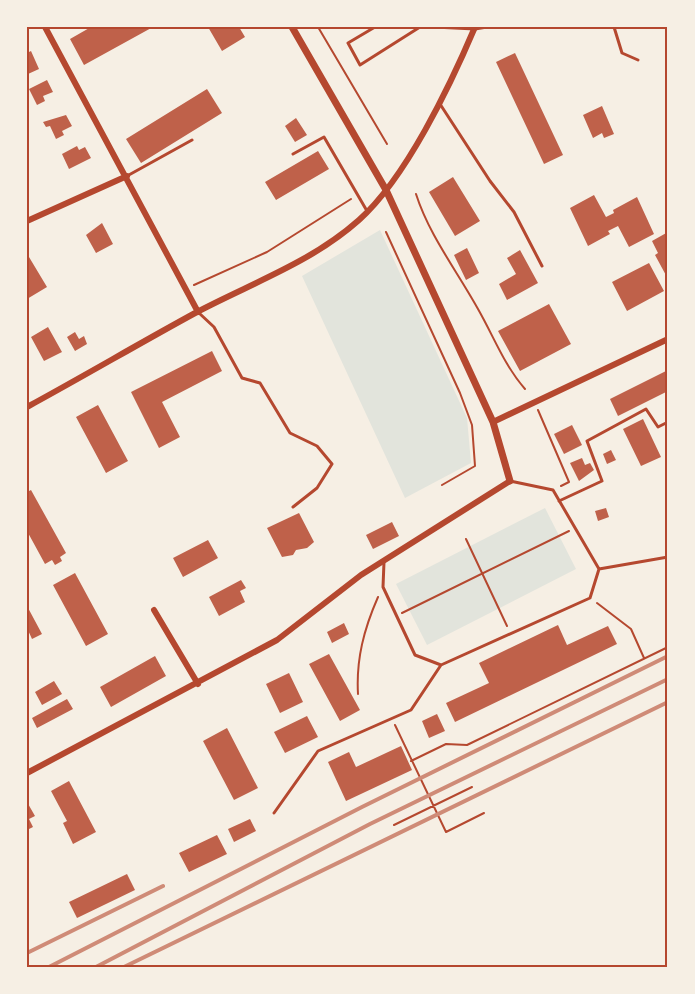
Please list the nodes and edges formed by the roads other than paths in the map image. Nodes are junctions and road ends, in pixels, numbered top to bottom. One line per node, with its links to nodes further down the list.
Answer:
1 (45, 27): 13 (street)
2 (292, 27): 14 (street)
3 (375, 27): 4 (lane)
4 (420, 27)
5 (434, 27): 8 (lane)
6 (487, 27): 8 (lane)
7 (614, 27): 9 (lane)
8 (475, 28): 10 (street)
9 (638, 60)
10 (439, 102): 14 (street); 17 (lane)
11 (192, 140): 13 (lane)
12 (292, 154): 15 (lane)
13 (127, 176): 16 (street); 18 (street)
14 (386, 190): 15 (street); 21 (street)
15 (367, 211): 18 (street)
16 (27, 221)
17 (542, 266)
18 (198, 312): 20 (street); 25 (lane)
19 (668, 339): 21 (street)
20 (27, 407)
21 (493, 422): 23 (street)
22 (668, 422): 24 (lane)
23 (510, 481): 24 (lane); 27 (street)
24 (559, 501): 28 (lane)
25 (293, 507)
26 (668, 557): 28 (lane)
27 (385, 560): 30 (lane); 31 (street)
28 (599, 569): 30 (lane)
29 (154, 610): 31 (street)
30 (441, 665): 33 (lane)
31 (198, 684): 32 (street)
32 (27, 773)
33 (274, 813)

